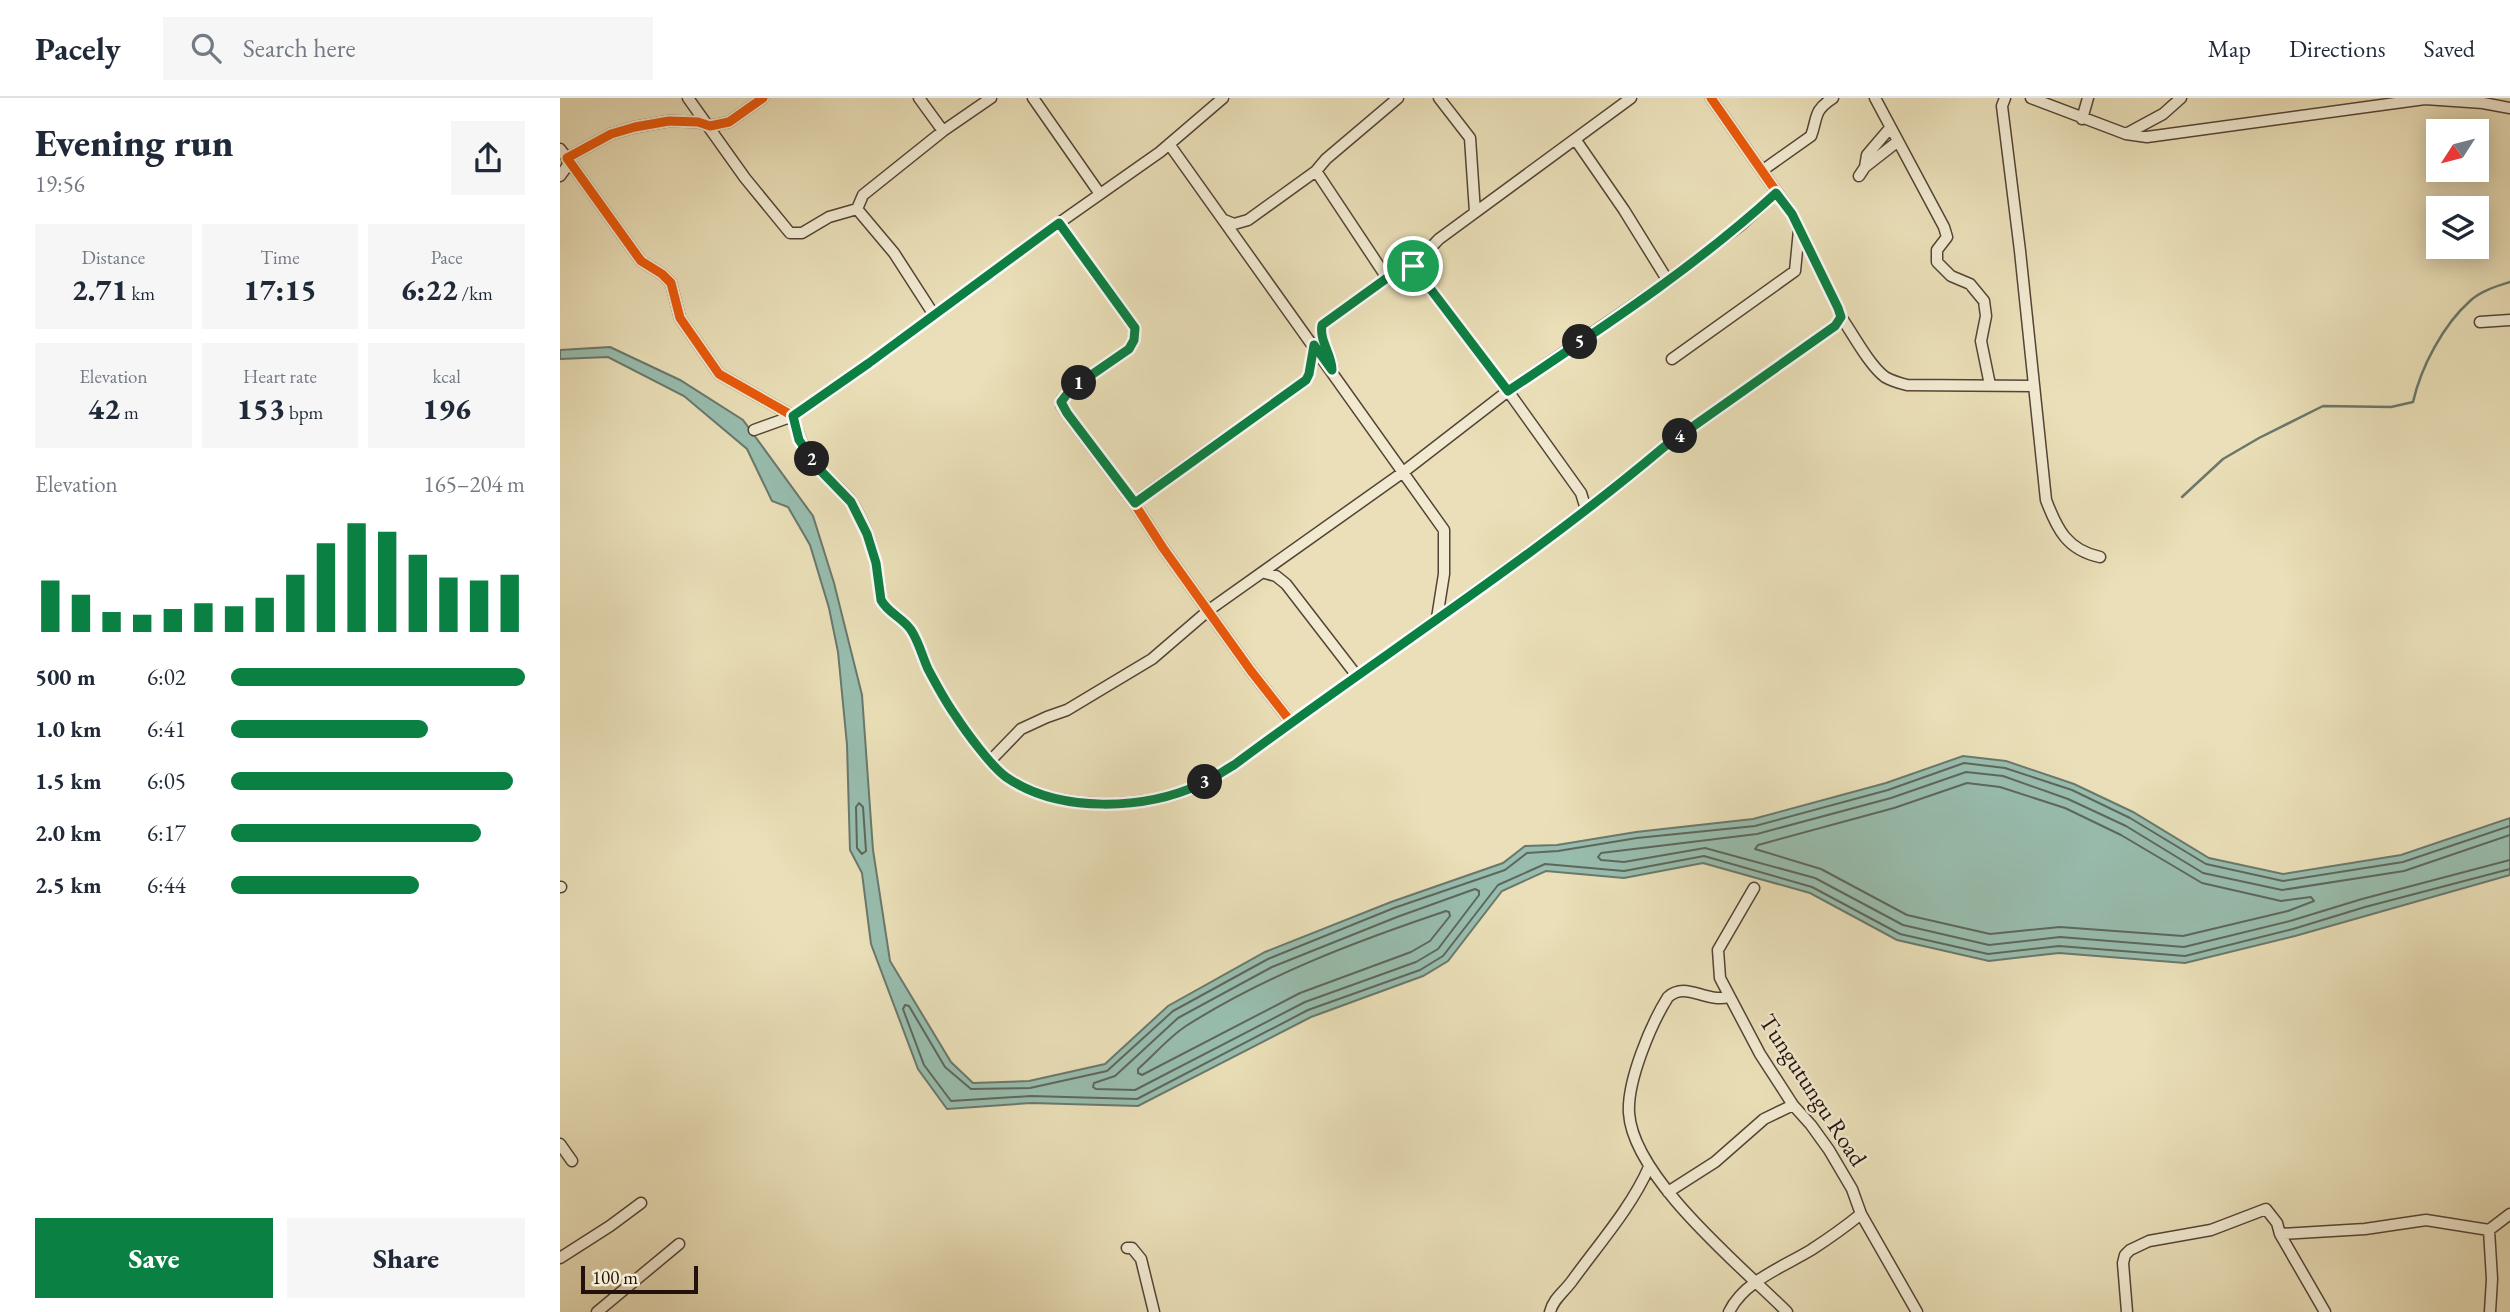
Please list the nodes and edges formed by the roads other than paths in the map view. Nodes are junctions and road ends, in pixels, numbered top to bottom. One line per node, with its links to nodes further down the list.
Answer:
1 (688, 98): 21 (street)
2 (763, 98): 21 (street)
3 (919, 98): 23 (street)
4 (991, 98): 23 (street)
5 (1033, 98): 34 (street)
6 (1223, 98): 27 (street)
7 (1398, 98): 31 (street)
8 (1439, 98): 36 (street)
9 (1631, 98): 25 (street)
10 (1711, 98): 30 (street)
11 (1833, 98): 30 (street)
12 (1874, 98): 22 (street)
13 (2005, 98): 51 (street)
14 (2031, 98): 20 (street)
15 (2088, 98): 20 (street)
16 (2182, 98): 24 (street)
17 (2426, 99): 18 (street); 24 (street)
18 (2442, 99): 19 (street)
19 (2510, 108)
20 (2082, 119): 24 (street)
21 (710, 126): 29 (street); 35 (street)
22 (1890, 128): 26 (street); 26 (street)
23 (943, 131): 35 (street)
24 (2126, 134)
25 (1575, 139): 36 (street); 42 (street)
26 (1898, 142): 50 (street)
27 (1169, 144): 34 (street); 37 (street)
28 (560, 149): 29 (street)
29 (567, 158): 32 (street); 53 (street)
30 (1763, 170): 33 (street)
31 (1316, 171): 37 (street); 41 (street)
32 (560, 176)
33 (1776, 193): 39 (street); 42 (street)
34 (1100, 194): 38 (street)
35 (857, 209): 43 (street)
36 (1475, 212): 40 (street)
37 (1222, 220): 47 (street)
38 (1059, 223): 43 (street); 56 (street)
39 (1799, 229): 44 (street); 48 (street)
40 (1413, 266): 41 (street); 52 (street)
41 (1387, 278): 49 (street)
42 (1668, 281): 52 (street)
43 (934, 315): 53 (street)
44 (1841, 317): 50 (street); 57 (street)
45 (2510, 320): 46 (street)
46 (2480, 322)
47 (1314, 345): 49 (street); 56 (street)
48 (1672, 359)
49 (1332, 370): 55 (street)
50 (1990, 385): 51 (street)
51 (2034, 386): 58 (street)
52 (1508, 391): 55 (street); 57 (street)
53 (793, 416): 54 (street); 64 (street)
54 (754, 430)
55 (1402, 473): 59 (street); 61 (street)
56 (1135, 503): 60 (street)
57 (1586, 509): 61 (street)
58 (2100, 557)
59 (1265, 573): 60 (street); 62 (street)
60 (1209, 610): 63 (street); 64 (street)
61 (1437, 618): 62 (street)
62 (1357, 676): 63 (street)
63 (1291, 722): 64 (street)
64 (990, 761)
65 (1754, 888): 66 (street, Tungutungu Road)
66 (1729, 997): 67 (street, Tungutungu Road); 70 (street)
67 (1793, 1105): 71 (street); 73 (street, Tungutungu Road)
68 (560, 1144): 69 (street)
69 (572, 1161)
70 (1649, 1167): 71 (street); 83 (street)
71 (1668, 1192): 80 (street)
72 (641, 1203): 79 (street)
73 (1861, 1214): 80 (street); 86 (street, Tungutungu Road)
74 (2510, 1214): 75 (street)
75 (2489, 1230): 76 (street); 89 (street)
76 (2280, 1234): 87 (street); 88 (street)
77 (679, 1244): 81 (street)
78 (1127, 1248): 82 (street)
79 (560, 1258)
80 (1757, 1282): 84 (street); 85 (street)
81 (597, 1312)
82 (1154, 1312)
83 (1550, 1312)
84 (1729, 1312)
85 (1787, 1312)
86 (1917, 1312)
87 (2127, 1312)
88 (2325, 1312)
89 (2490, 1312)

